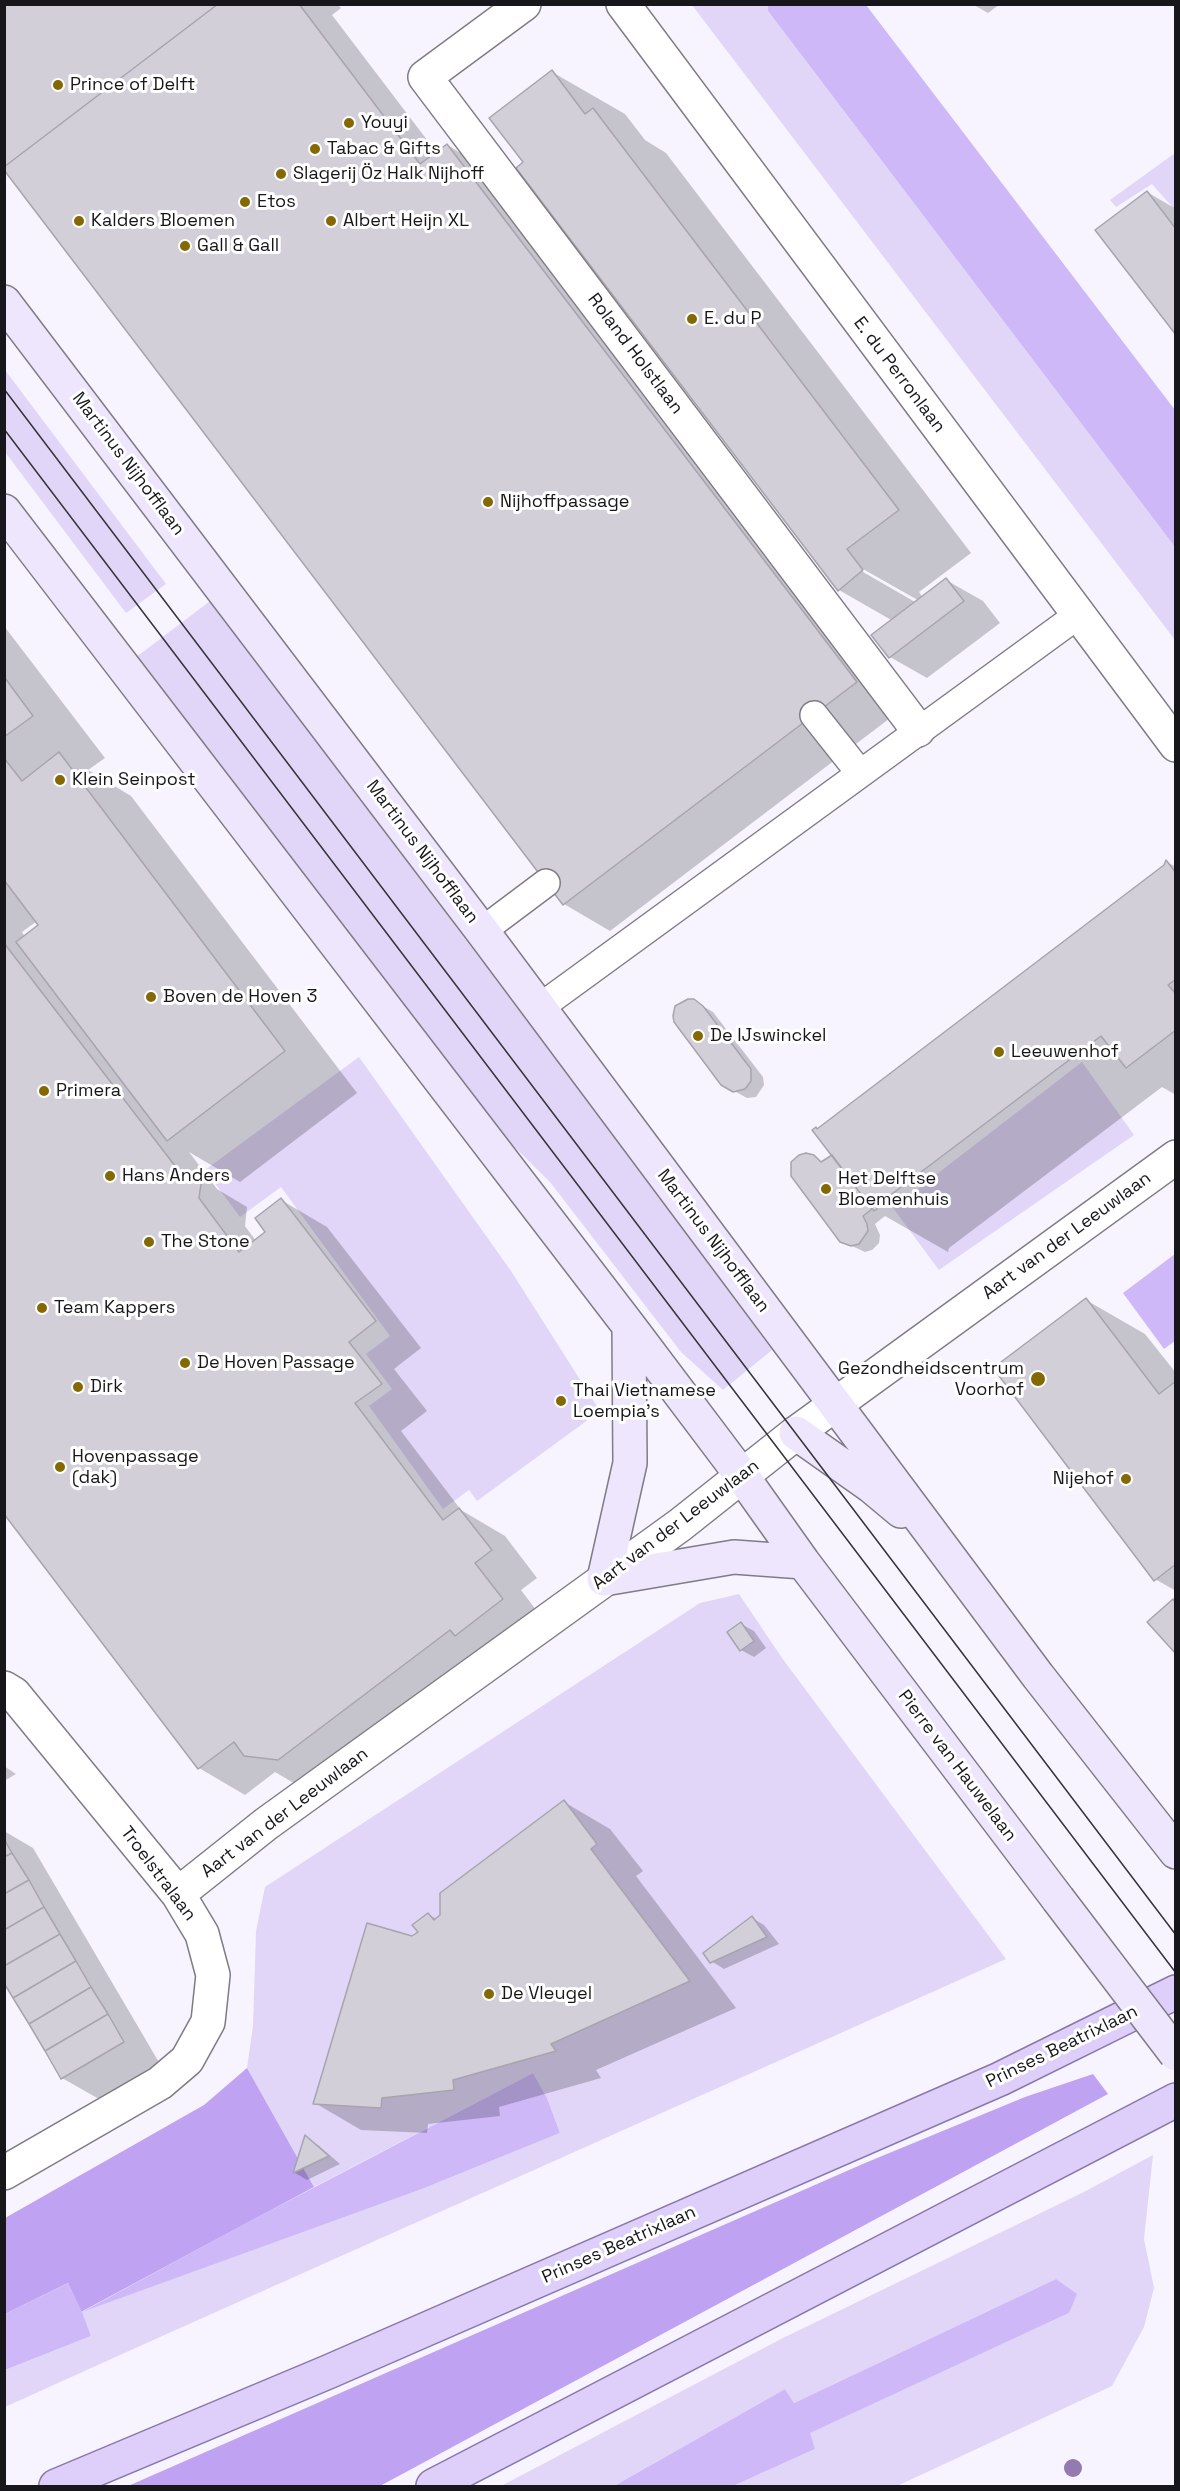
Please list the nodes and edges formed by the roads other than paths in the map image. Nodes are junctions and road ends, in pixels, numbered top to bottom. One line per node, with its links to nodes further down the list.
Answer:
1 (524, 4): 7 (street, Roland Holstlaan)
2 (623, 4): 5 (street, E. du Perronlaan)
3 (4, 302): 11 (street, Martinus Nijhofflaan)
4 (4, 511): 14 (street)
5 (1078, 615): 7 (lane); 8 (street, E. du Perronlaan)
6 (814, 715): 9 (lane)
7 (918, 730): 9 (lane)
8 (1176, 745)
9 (860, 773): 12 (lane)
10 (546, 883): 11 (lane)
11 (482, 932): 12 (street, Martinus Nijhofflaan)
12 (539, 1008): 15 (street, Martinus Nijhofflaan)
13 (1176, 1157): 15 (street, Aart van der Leeuwlaan)
14 (629, 1326): 17 (street); 20 (street)
15 (836, 1403): 16 (street, Aart van der Leeuwlaan); 18 (street)
16 (796, 1432): 17 (street, Aart van der Leeuwlaan); 18 (street)
17 (742, 1476): 19 (street, Pierre van Hauwelaan); 20 (street, Aart van der Leeuwlaan)
18 (937, 1540): 22 (street)
19 (803, 1562): 20 (street); 25 (street, Pierre van Hauwelaan, bridge)
20 (604, 1579): 23 (street, Aart van der Leeuwlaan)
21 (4, 1688): 23 (street, Troelstralaan)
22 (1171, 1846)
23 (178, 1894): 27 (street, Troelstralaan)
24 (1176, 1992): 28 (main road, Prinses Beatrixlaan)
25 (1176, 2054)
26 (1176, 2100): 29 (main road)
27 (4, 2173)
28 (56, 2487)
29 (433, 2487)

